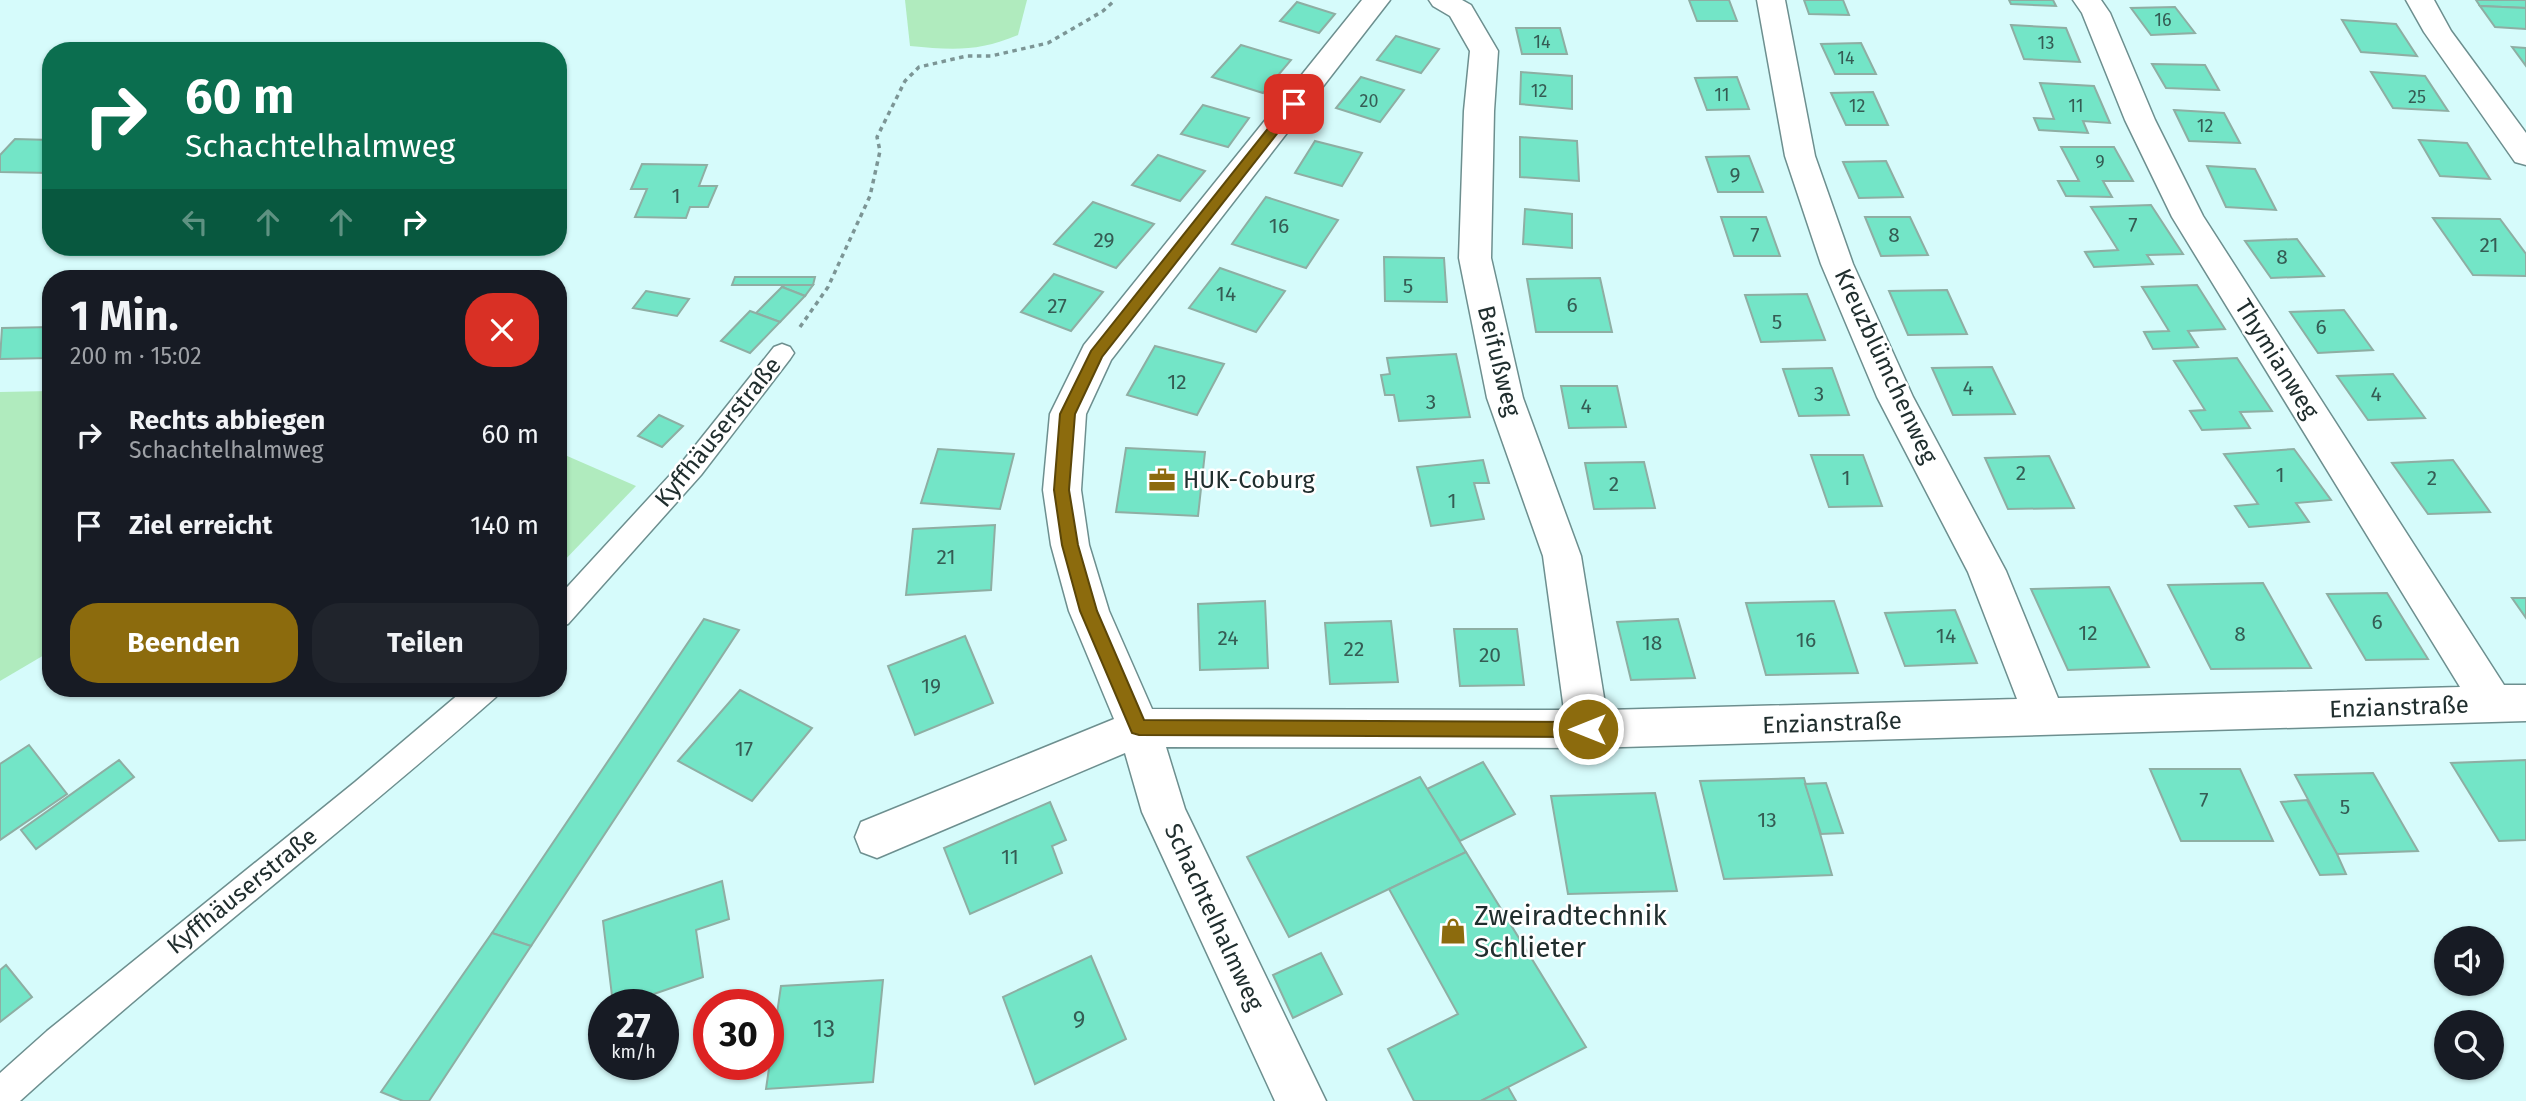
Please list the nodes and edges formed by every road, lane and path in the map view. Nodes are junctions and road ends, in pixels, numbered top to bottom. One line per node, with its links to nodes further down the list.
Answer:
1 (1115, 0): 8 (path, Kyffhäuserstraße)
2 (1376, 0): 13 (street, Schachtelhalmweg)
3 (1443, 0): 14 (street, Beifußweg)
4 (1771, 0): 12 (street, Kreuzblümchenweg)
5 (2087, 0): 11 (street, Thymianweg)
6 (2420, 0): 7 (street)
7 (2526, 155)
8 (782, 353): 9 (lane, Kyffhäuserstraße)
9 (567, 606)
10 (476, 697): 16 (lane, Kyffhäuserstraße)
11 (2510, 704): 12 (street, Enzianstraße)
12 (2045, 717): 14 (street, Enzianstraße)
13 (1139, 728): 14 (street, Enzianstraße); 15 (street); 17 (street, Schachtelhalmweg)
14 (1588, 729)
15 (877, 837)
16 (0, 1096)
17 (1301, 1101)

